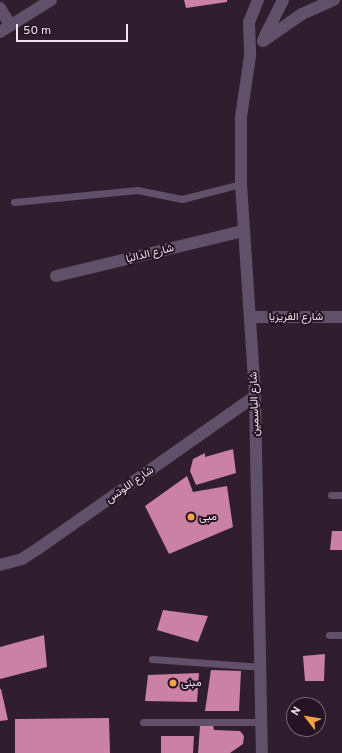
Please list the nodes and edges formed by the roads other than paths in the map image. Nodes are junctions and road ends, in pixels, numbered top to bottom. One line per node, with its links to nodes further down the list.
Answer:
1 (51, 0): 8 (street)
2 (247, 0): 7 (street, شارع الياسمين)
3 (258, 0): 7 (street)
4 (283, 0): 10 (street)
5 (334, 0): 10 (street)
6 (0, 8): 8 (street)
7 (249, 22): 11 (street, شارع الياسمين)
8 (9, 23): 9 (street)
9 (0, 32)
10 (263, 41): 11 (street)
11 (250, 56): 12 (street, شارع الياسمين)
12 (241, 184): 13 (lane); 14 (street, شارع الياسمين)
13 (14, 202)
14 (243, 231): 15 (street, شارع الداليا); 16 (street, شارع الياسمين)
15 (56, 276)
16 (250, 317): 17 (street, شارع الفريزيا); 18 (street, شارع الياسمين)
17 (342, 317)
18 (255, 396): 21 (street, شارع اللوتس); 25 (street, شارع الياسمين)
19 (342, 494): 20 (lane)
20 (331, 495)
21 (0, 565)
22 (328, 635): 23 (lane)
23 (342, 635)
24 (152, 659): 25 (lane)
25 (260, 667): 27 (street, شارع الياسمين)
26 (143, 722): 27 (lane)
27 (261, 722): 28 (street, شارع الياسمين)
28 (262, 753)

